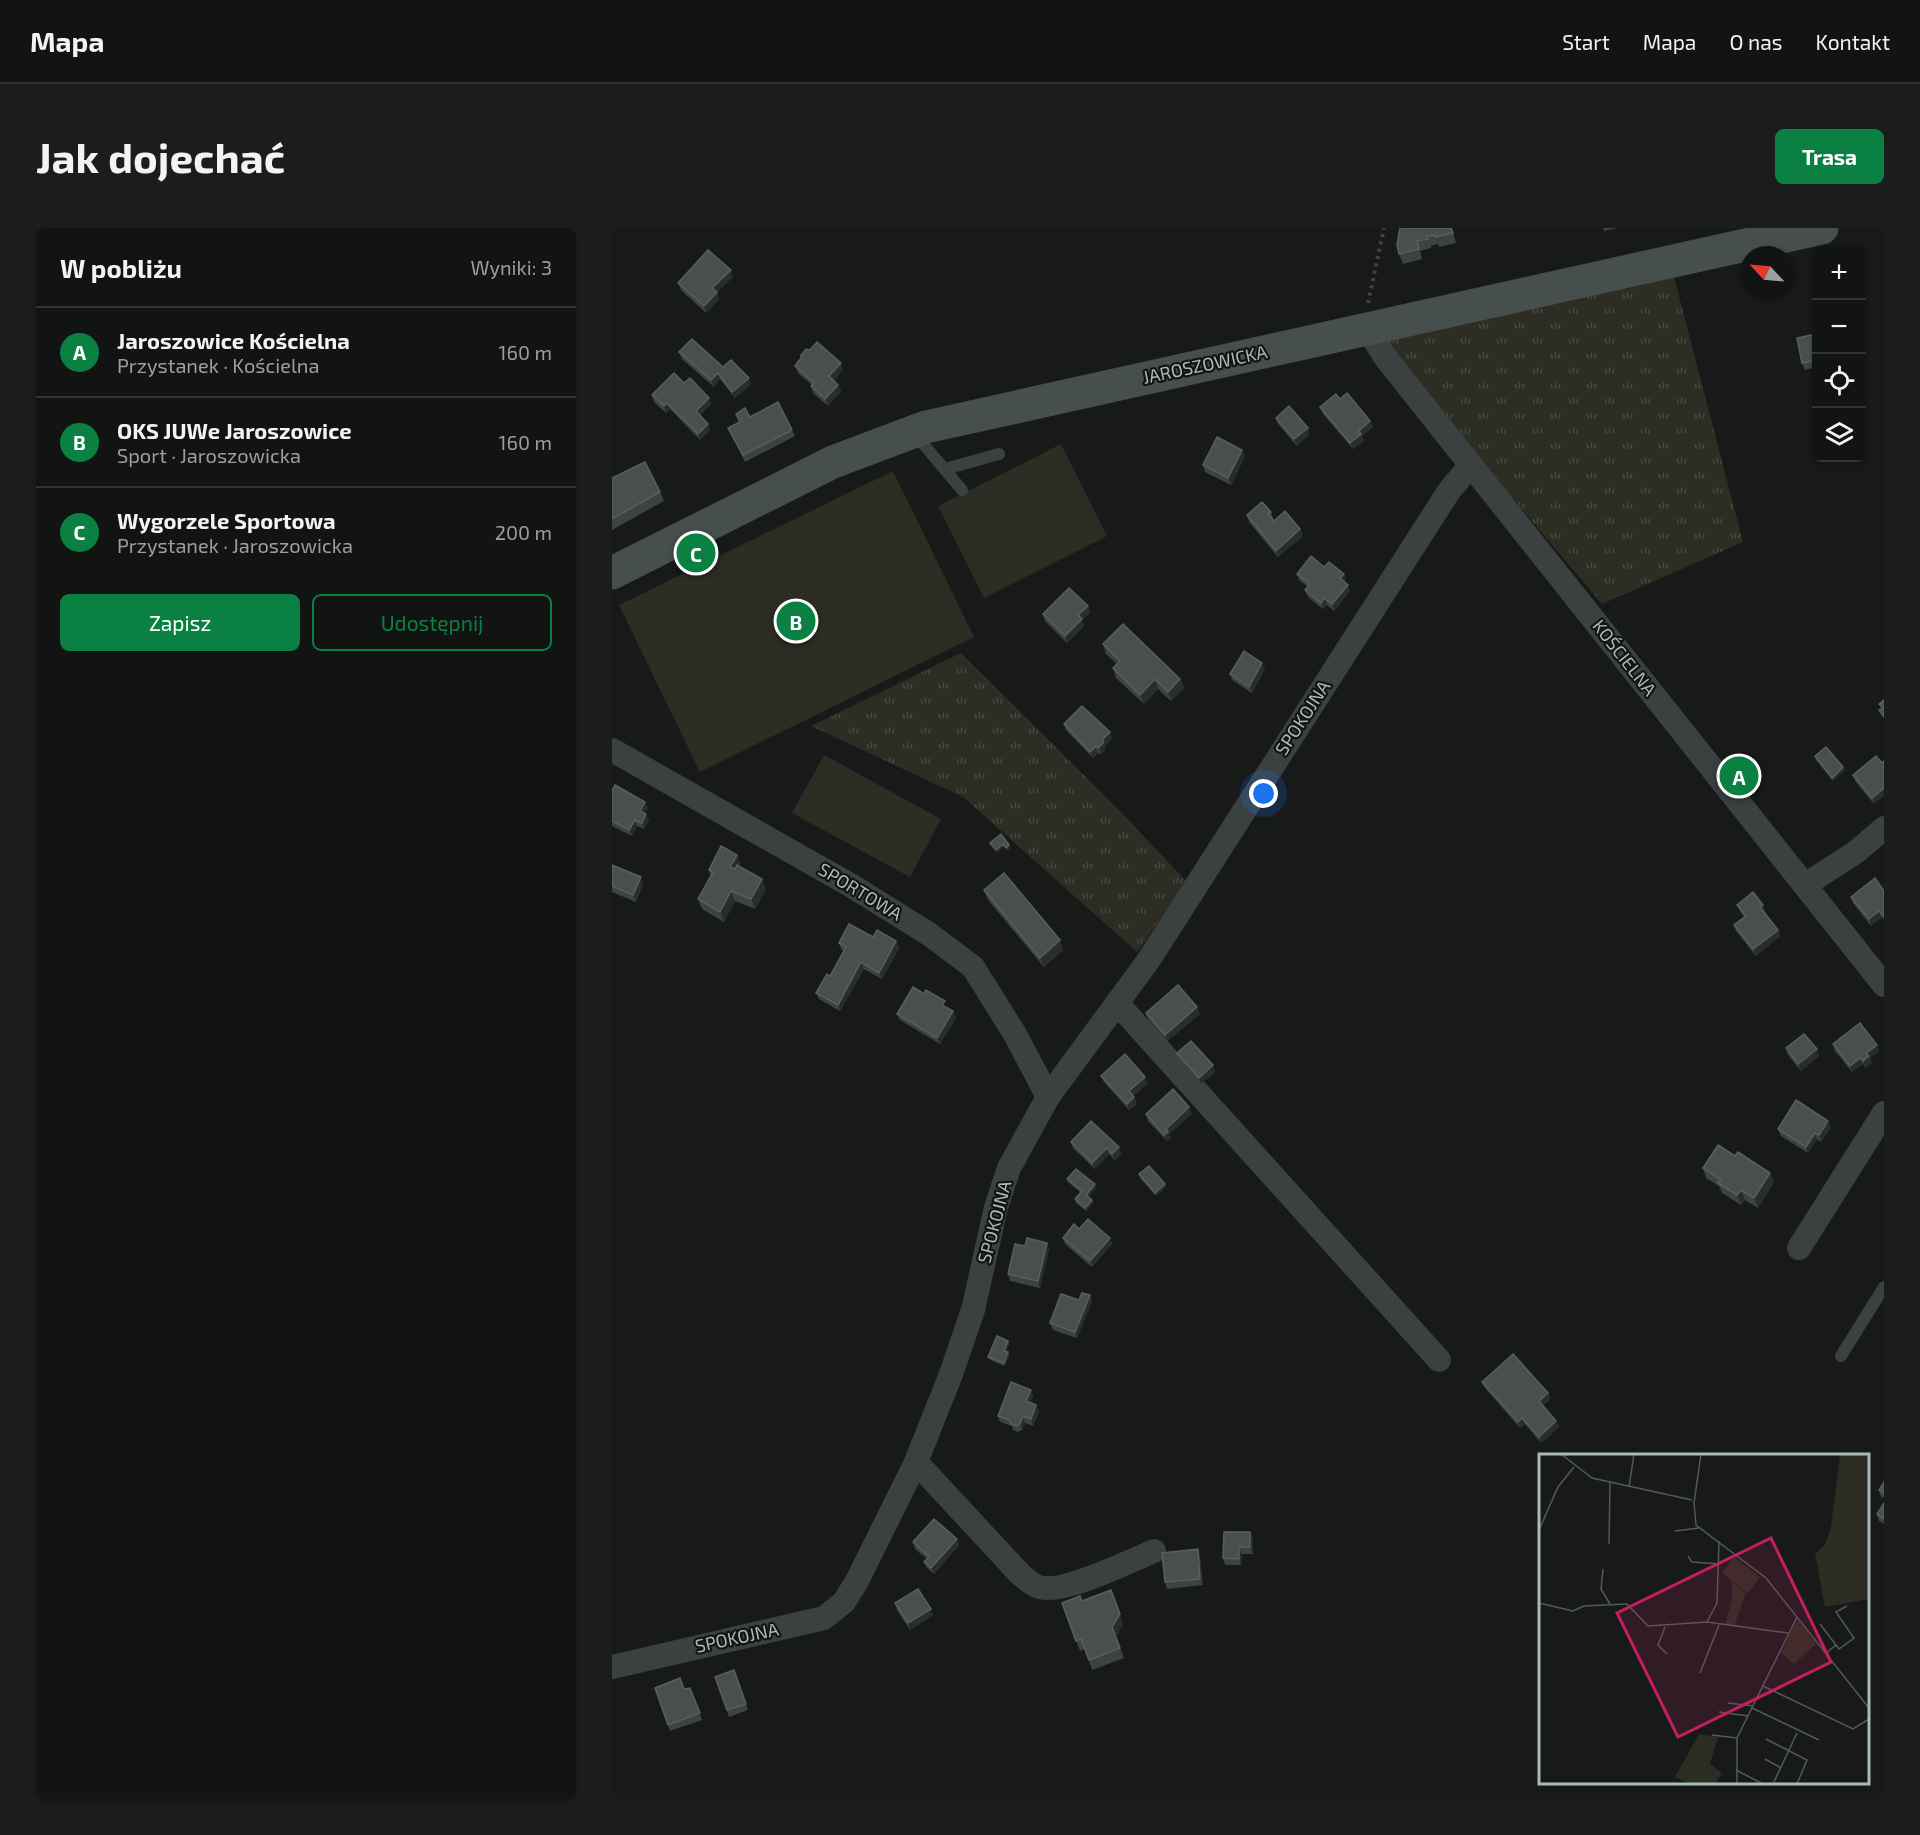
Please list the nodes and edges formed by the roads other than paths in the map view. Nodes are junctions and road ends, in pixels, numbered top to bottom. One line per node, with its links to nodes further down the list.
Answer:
1 (1822, 228): 2 (street, JAROSZOWICKA)
2 (1783, 232): 3 (street, JAROSZOWICKA)
3 (1367, 328): 4 (street, JAROSZOWICKA); 6 (street, KOŚCIELNA)
4 (913, 432): 7 (lane); 9 (street, JAROSZOWICKA)
5 (999, 454): 7 (lane)
6 (1472, 465): 12 (street, KOŚCIELNA); 14 (street, SPOKOJNA)
7 (945, 470): 8 (lane)
8 (962, 490)
9 (612, 573)
10 (617, 756): 15 (street, SPORTOWA)
11 (1884, 828): 12 (street)
12 (1805, 885): 13 (street, KOŚCIELNA)
13 (1884, 985)
14 (1117, 1003): 15 (street, SPOKOJNA); 20 (street)
15 (1048, 1097): 21 (street, SPOKOJNA)
16 (1884, 1113): 17 (street)
17 (1799, 1248)
18 (1884, 1287): 19 (lane)
19 (1840, 1356)
20 (1439, 1360)
21 (916, 1462): 22 (street); 23 (street, SPOKOJNA)
22 (1154, 1551)
23 (612, 1667)

